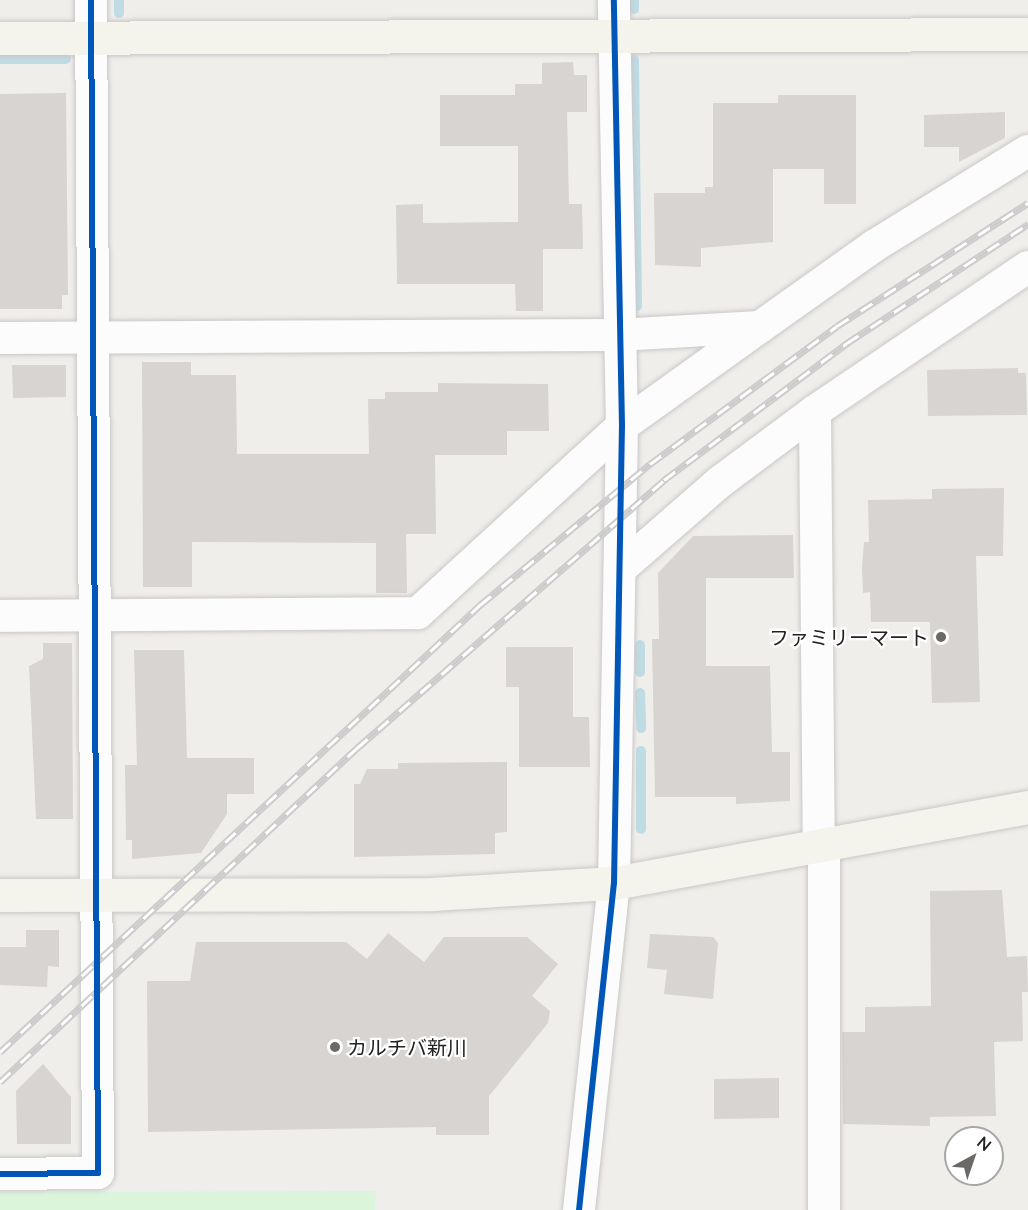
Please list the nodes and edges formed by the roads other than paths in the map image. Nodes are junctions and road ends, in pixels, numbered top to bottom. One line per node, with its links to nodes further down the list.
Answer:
1 (91, 0): 5 (street)
2 (614, 0): 4 (street)
3 (1028, 34): 4 (street)
4 (615, 36): 5 (street); 10 (street)
5 (92, 37): 6 (street); 11 (street)
6 (0, 38)
7 (1028, 151): 9 (street)
8 (1028, 267): 13 (street)
9 (760, 327): 10 (street); 14 (street)
10 (617, 335): 11 (street); 14 (street)
11 (93, 337): 12 (street); 16 (street)
12 (0, 338)
13 (815, 411): 15 (street); 19 (street)
14 (622, 426): 15 (street); 16 (street)
15 (620, 570): 20 (street)
16 (95, 615): 17 (street); 22 (street)
17 (0, 616)
18 (1028, 807): 19 (street)
19 (822, 845): 20 (street); 25 (street)
20 (614, 883): 22 (street); 24 (street)
21 (0, 895): 22 (street)
22 (96, 896): 23 (street)
23 (0, 1174)
24 (579, 1210)
25 (824, 1210)

